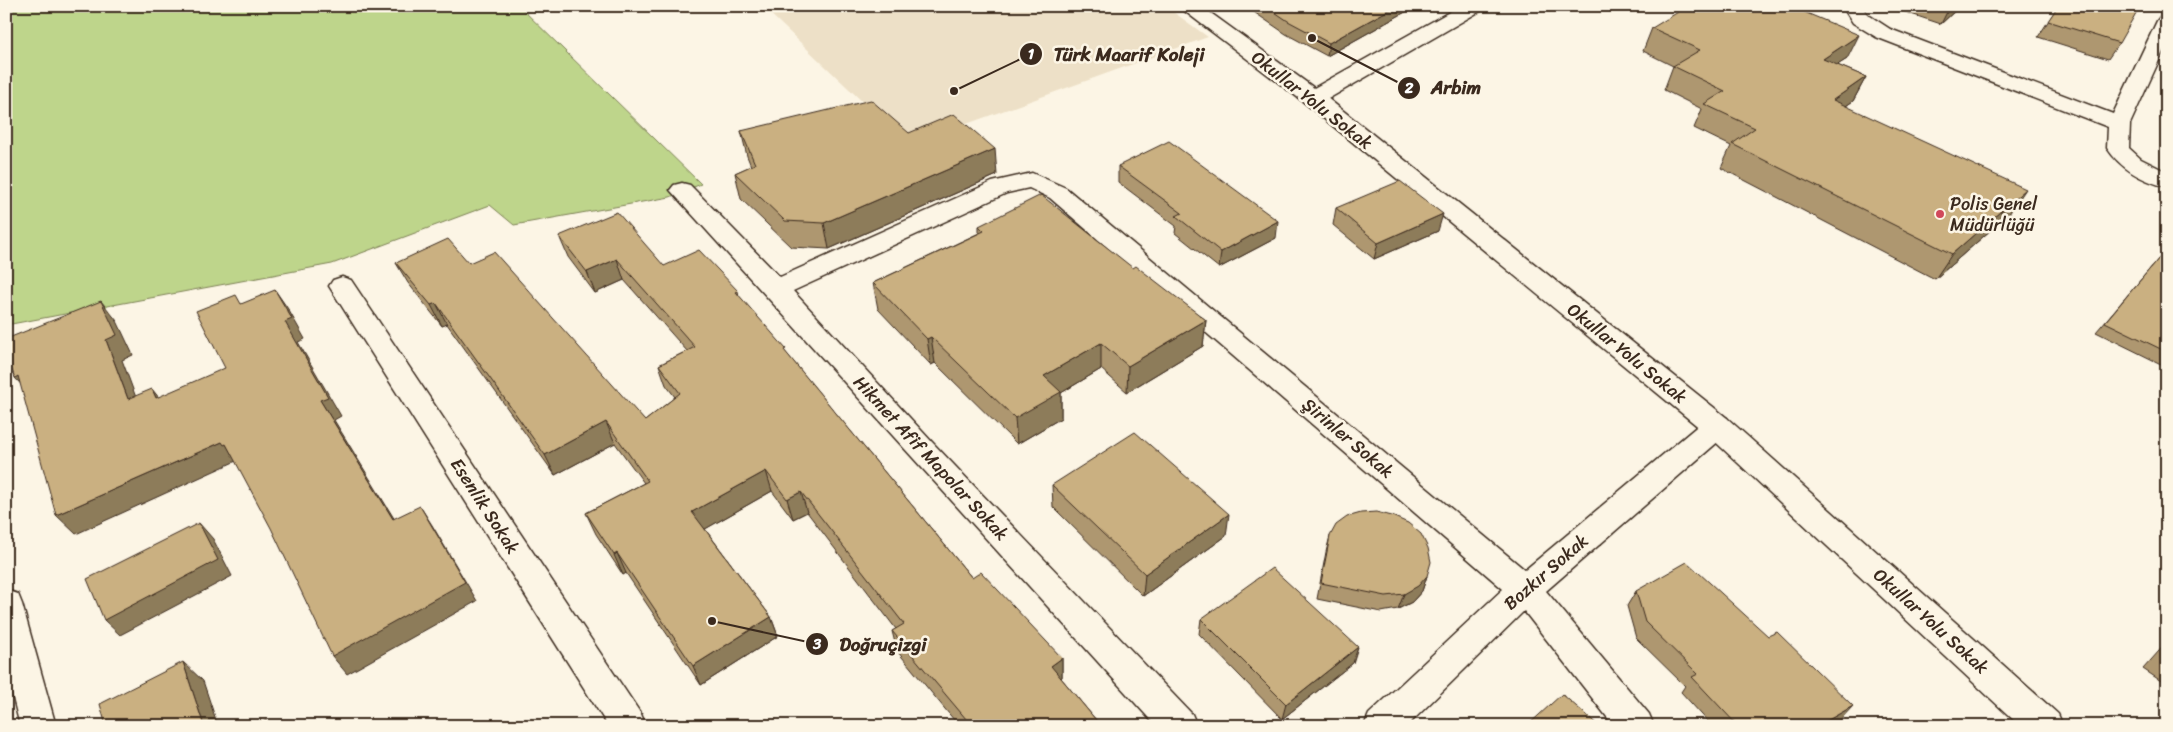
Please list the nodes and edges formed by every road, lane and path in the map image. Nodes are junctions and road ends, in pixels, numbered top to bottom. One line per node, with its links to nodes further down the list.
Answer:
1 (1188, 6): 6 (street, Okullar Yolu Sokak)
2 (1475, 6): 6 (street)
3 (1852, 9): 7 (street)
4 (2167, 21): 5 (street)
5 (2161, 47): 7 (street)
6 (1313, 98): 12 (street, Okullar Yolu Sokak)
7 (2119, 124): 8 (street)
8 (2167, 180)
9 (682, 190): 11 (street, Hikmet Afif Mapolar Sokak)
10 (342, 286): 15 (street, Esenlik Sokak)
11 (776, 289): 13 (street, Şirinler Sokak); 17 (street, Hikmet Afif Mapolar Sokak)
12 (1718, 426): 13 (street, Bozkır Sokak); 20 (street, Okullar Yolu Sokak)
13 (1525, 589): 18 (street, Bozkır Sokak); 19 (street, Şirinler Sokak)
14 (6, 604): 16 (street)
15 (618, 723)
16 (38, 726)
17 (1179, 726)
18 (1382, 726)
19 (1636, 726)
20 (2045, 726)

